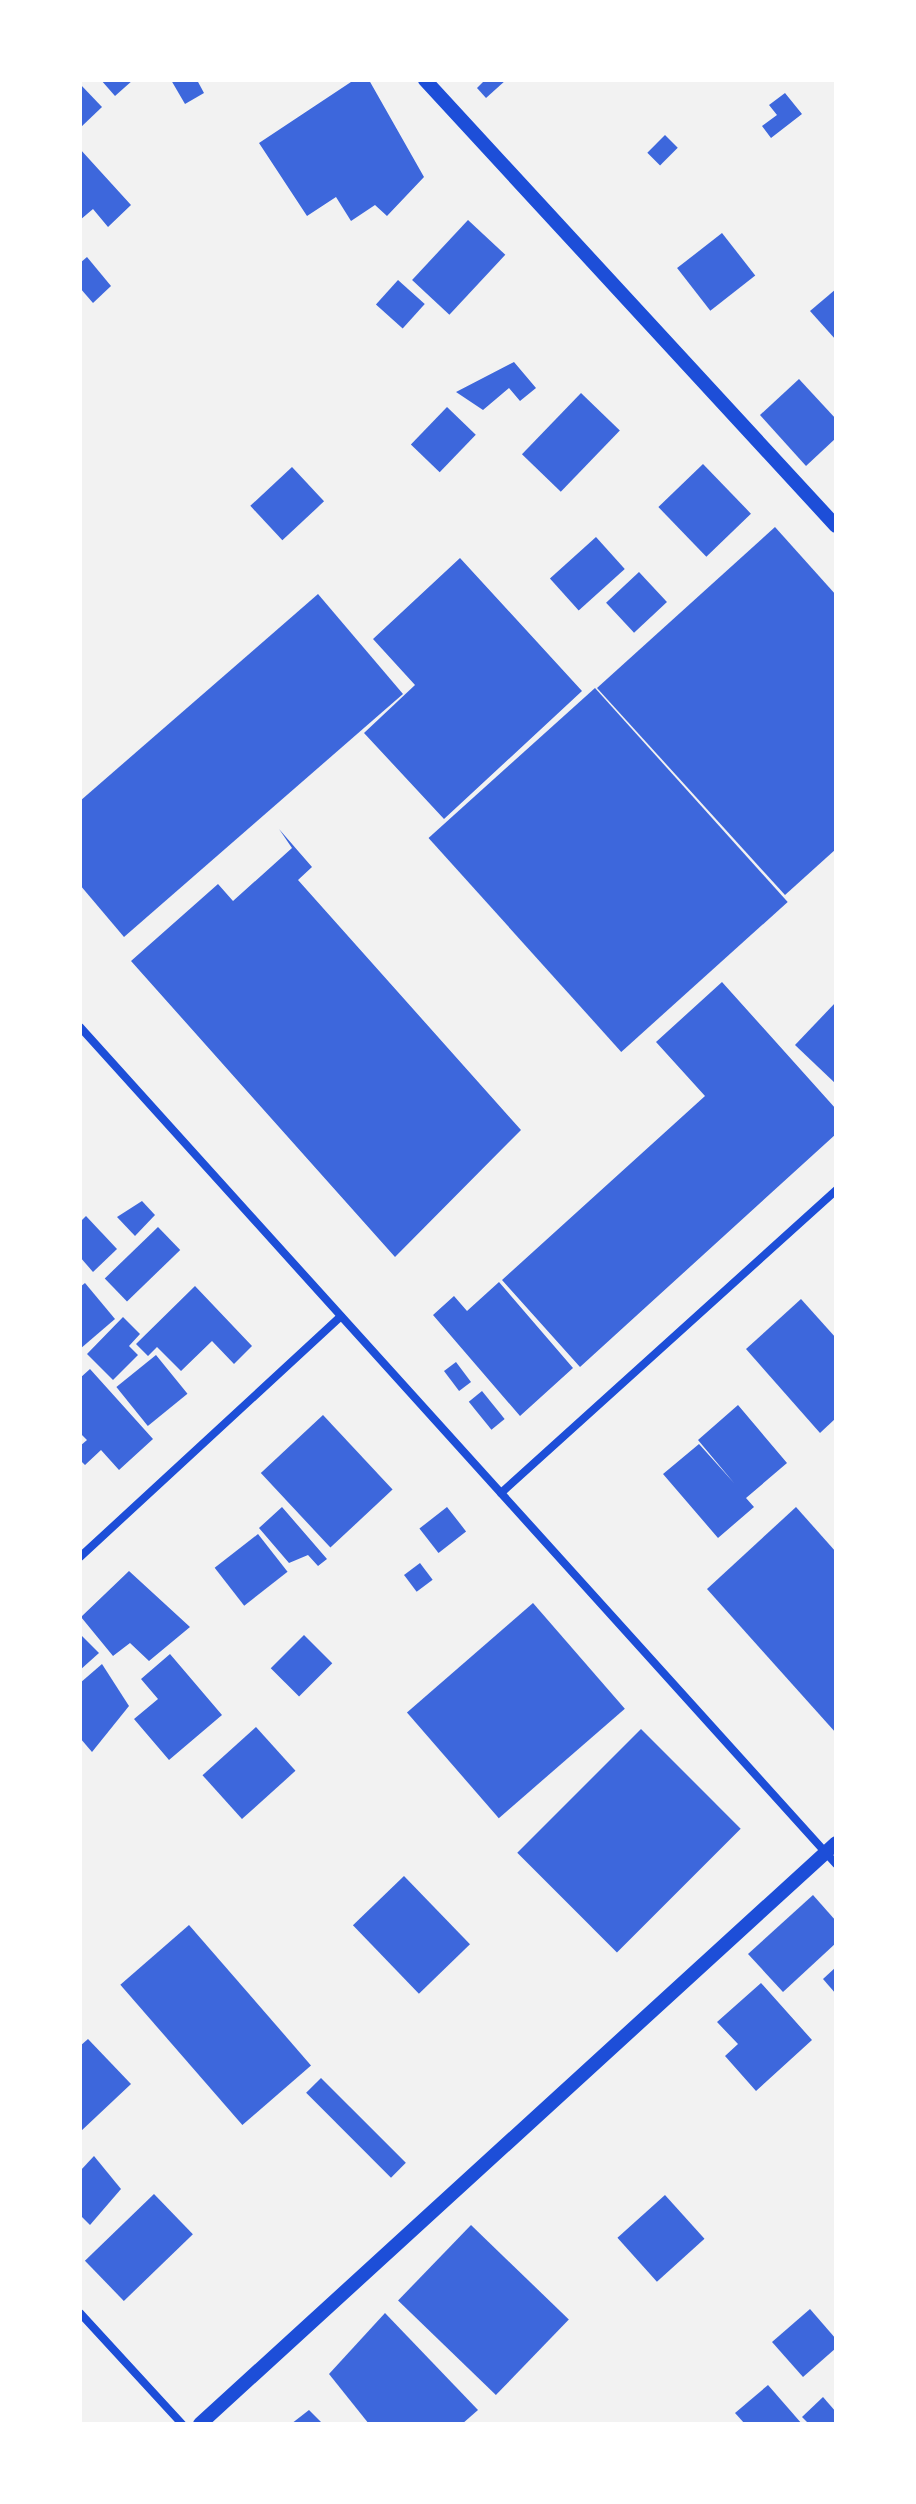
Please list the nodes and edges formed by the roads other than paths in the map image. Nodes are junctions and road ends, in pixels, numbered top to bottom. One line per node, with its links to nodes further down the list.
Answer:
1 (425, 80): 2 (street)
2 (836, 526)
3 (80, 1027): 5 (street)
4 (836, 1190): 6 (street)
5 (341, 1316): 6 (street); 7 (street)
6 (501, 1493): 8 (street)
7 (80, 1557)
8 (833, 1853): 11 (street)
9 (80, 2313): 10 (street)
10 (182, 2424)
11 (200, 2424)

